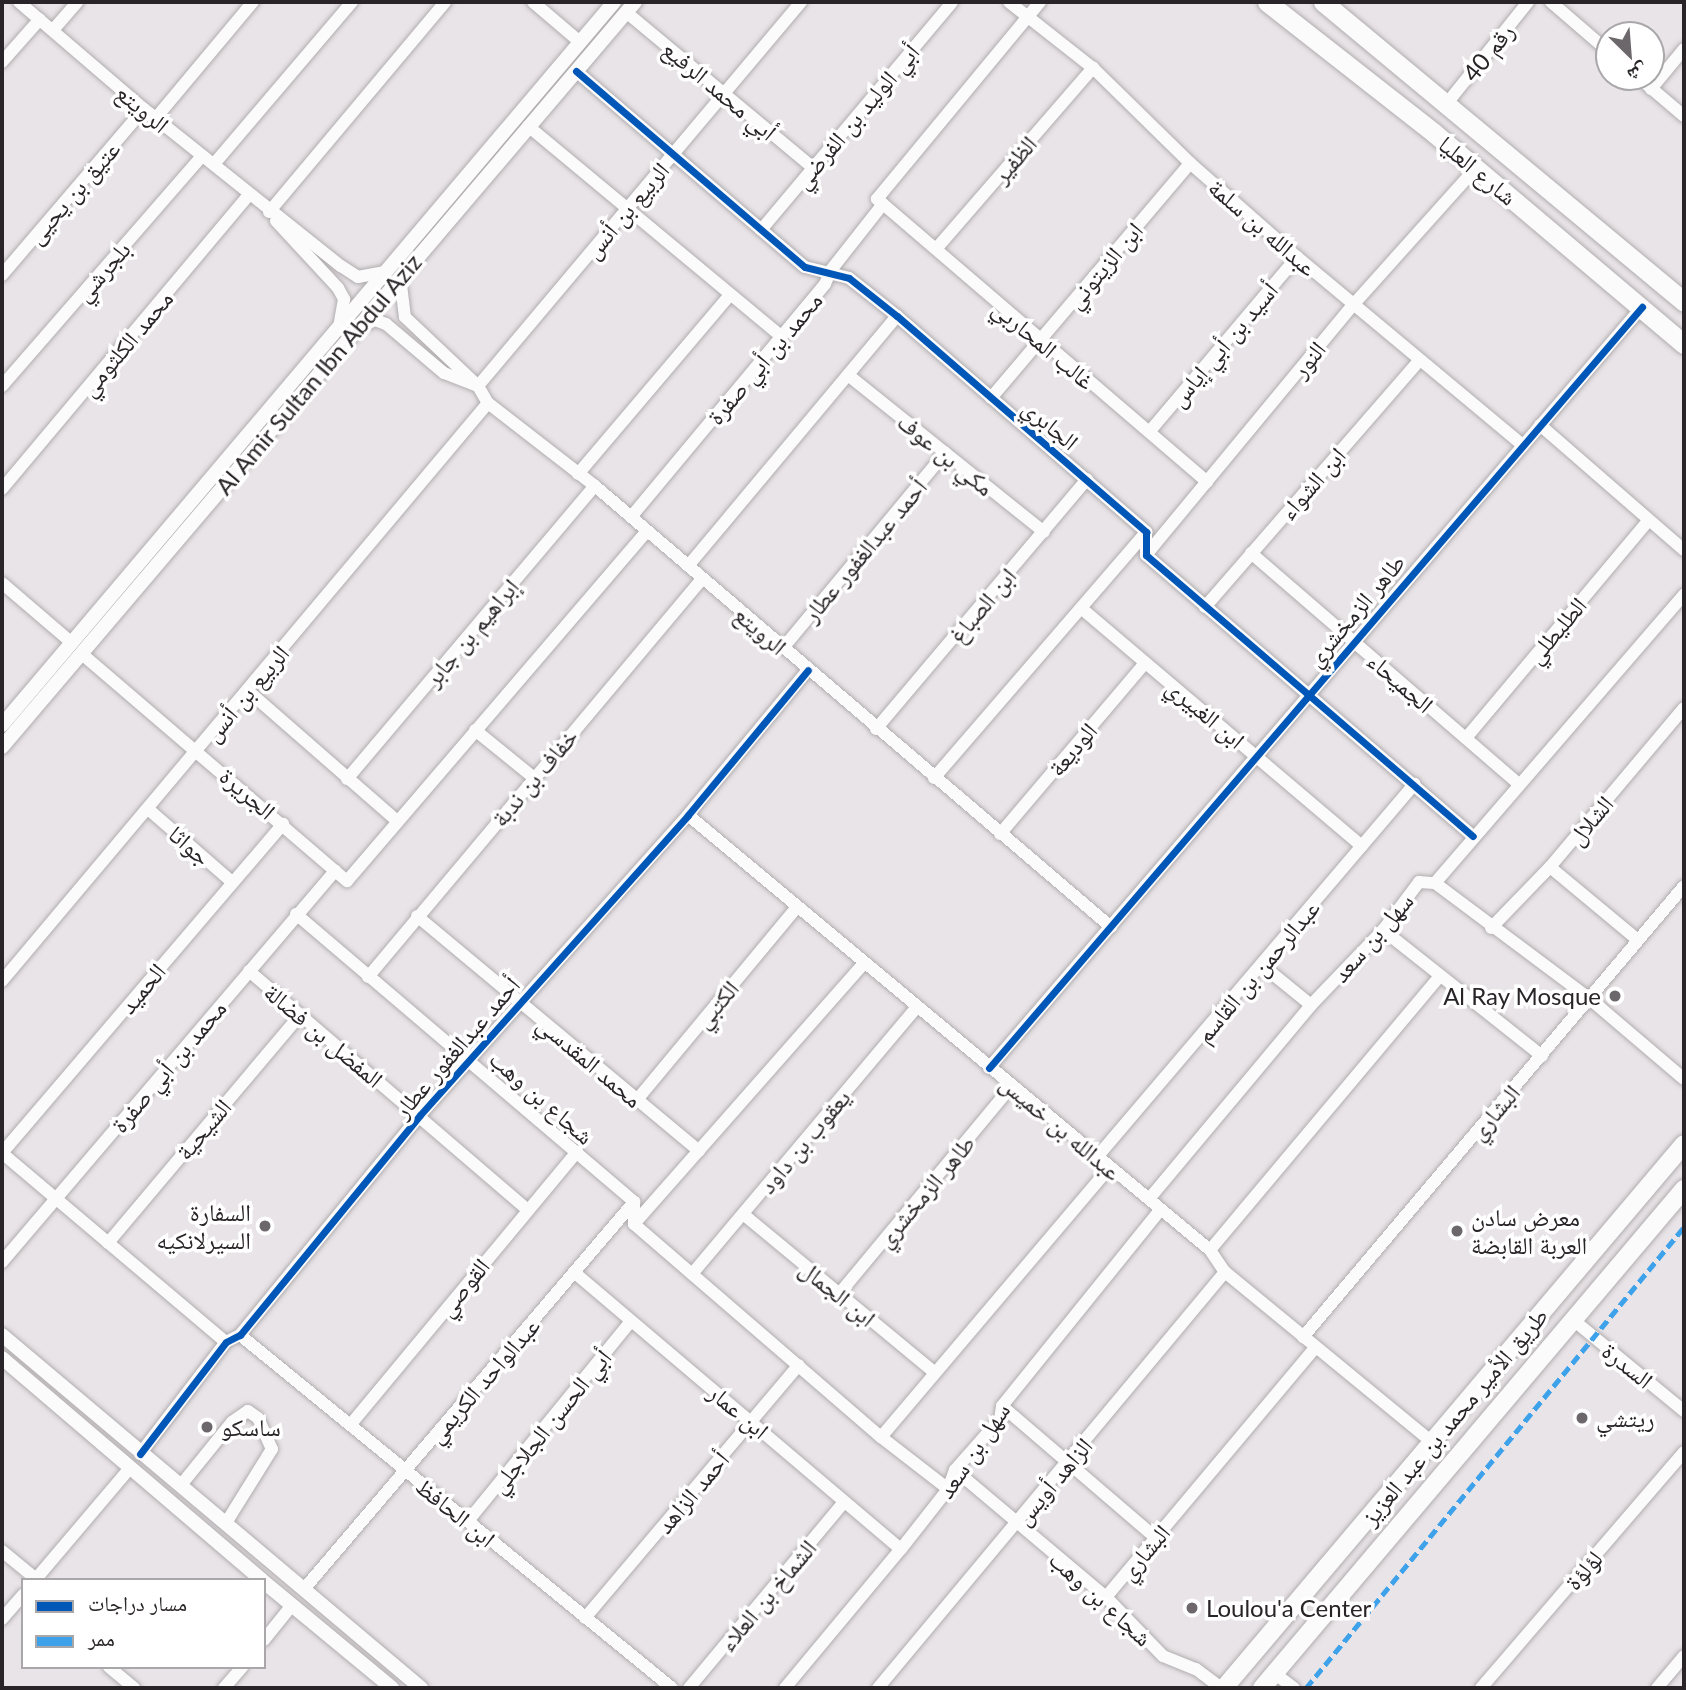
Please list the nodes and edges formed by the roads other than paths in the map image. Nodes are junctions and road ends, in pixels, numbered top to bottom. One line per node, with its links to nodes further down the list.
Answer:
1 (19, 2): 18 (street, الرويتع)
2 (77, 2): 19 (street)
3 (253, 2): 34 (street)
4 (352, 2): 40 (street)
5 (445, 2): 46 (street)
6 (533, 2): 21 (street)
7 (614, 2): 21 (street, Al Amir Sultan Ibn Abdul Aziz)
8 (801, 2): 29 (street, الربيع بن أنس)
9 (952, 2): 41 (street, أبي الوليد بن الفرضي)
10 (1009, 2): 17 (street, عبدالله بن سلمة)
11 (1040, 2): 17 (street, محمد بن أبي صفرة)
12 (1267, 2): 33 (main road, شارع العليا)
13 (1324, 2): 27 (main road, شارع العليا)
14 (1528, 2): 30 (street, رقم 40)
15 (1551, 2): 20 (street)
16 (631, 7): 25 (street, Al Amir Sultan Ibn Abdul Aziz); 29 (street, أبي محمد الرفيع)
17 (1027, 18): 24 (street, عبدالله بن سلمة); 44 (street, محمد بن أبي صفرة)
18 (40, 19): 19 (street, الرويتع); 23 (street)
19 (53, 30): 31 (street, الرويتع)
20 (1595, 40)
21 (580, 42): 51 (street, Al Amir Sultan Ibn Abdul Aziz)
22 (1684, 49): 26 (street)
23 (2, 62)
24 (1093, 68): 39 (street, عبدالله بن سلمة); 48 (street, الظفير)
25 (576, 71): 35 (street, Al Amir Sultan Ibn Abdul Aziz); 37 (street, الجابري)
26 (1665, 72)
27 (1420, 79): 30 (main road, شارع العليا); 33 (main road)
28 (1653, 91): 32 (street)
29 (723, 94): 37 (street, الربيع بن أنس); 41 (street, أبي محمد الرفيع)
30 (1448, 102): 36 (main road, شارع العليا)
31 (144, 109): 34 (street, الرويتع); 52 (street, عتيق بن يحيى)
32 (1684, 116)
33 (1409, 117): 42 (main road, شارع العليا)
34 (156, 119): 38 (street, الرويتع)
35 (528, 126): 45 (street); 53 (street, Al Amir Sultan Ibn Abdul Aziz)
36 (1495, 146): 42 (main road); 55 (main road, شارع العليا)
37 (672, 155): 45 (street, الربيع بن أنس); 47 (street, الجابري)
38 (202, 156): 40 (street, الرويتع); 66 (street, بلجرشي)
39 (1190, 163): 49 (street, عبدالله بن سلمة); 62 (street, ابن الزيتوني)
40 (214, 164): 43 (street, الرويتع)
41 (813, 168): 47 (street, أبي الوليد بن الفرضي)
42 (1476, 168): 56 (street, النور); 57 (main road, شارع العليا)
43 (249, 195): 46 (street, الرويتع); 78 (street, محمد الكلثومي)
44 (883, 204): 48 (street, غالب المحاربي); 50 (street, محمد بن أبي صفرة)
45 (627, 210): 54 (street); 67 (street, الربيع بن أنس)
46 (269, 212): 51 (street); 59 (street)
47 (761, 230): 50 (street, الجابري)
48 (936, 249): 62 (street, غالب المحاربي)
49 (1297, 257): 56 (street, عبدالله بن سلمة); 71 (street, أسيد بن أبي إياس)
50 (831, 270): 58 (street, الجابري); 61 (street, محمد بن أبي صفرة)
51 (384, 272): 59 (street, Al Amir Sultan Ibn Abdul Aziz)
52 (2, 275)
53 (400, 277): 60 (street, Al Amir Sultan Ibn Abdul Aziz); 67 (street, الرويتع)
54 (730, 295): 61 (street); 74 (street)
55 (1684, 302)
56 (1353, 305): 64 (street, عبدالله بن سلمة); 76 (street, النور)
57 (1642, 307): 63 (main road, شارع العليا); 70 (street, طاهر الزمخشري)
58 (897, 316): 65 (street); 68 (street, الجابري)
59 (340, 326): 94 (street, Al Amir Sultan Ibn Abdul Aziz)
60 (356, 329): 67 (street); 96 (street, Al Amir Sultan Ibn Abdul Aziz)
61 (782, 337): 79 (street, محمد بن أبي صفرة)
62 (1038, 342): 68 (street, ابن الزيتوني); 71 (street, غالب المحاربي)
63 (1684, 344)
64 (1419, 361): 72 (street, عبدالله بن سلمة); 85 (street, ابن الشواء)
65 (848, 375): 73 (street, مكي بن عوف); 87 (street)
66 (2, 386)
67 (478, 386): 69 (street, الرويتع)
68 (991, 398): 75 (street, الجابري)
69 (488, 403): 74 (street, الرويتع); 99 (street, الربيع بن أنس)
70 (1540, 425): 72 (street, طاهر الزمخشري); 80 (street)
71 (1150, 431): 76 (street, غالب المحاربي)
72 (1523, 444): 93 (street, طاهر الزمخشري)
73 (945, 453): 83 (street, مكي بن عوف); 95 (street, أحمد عبدالغفور عطار)
74 (578, 474): 77 (street, الرويتع)
75 (1087, 479): 82 (street, الجابري); 83 (street, ابن الصباغ)
76 (1207, 482): 86 (street, النور)
77 (595, 486): 79 (street, الرويتع); 111 (street, إبراهيم بن جابر)
78 (2, 489)
79 (631, 517): 81 (street, الرويتع)
80 (1647, 522): 84 (street); 105 (street, الطليطلي)
81 (647, 531): 87 (street, الرويتع); 104 (street)
82 (1146, 531): 86 (street); 92 (street)
83 (1044, 532): 103 (street, ابن الصباغ)
84 (1684, 550)
85 (1251, 553): 91 (street, ابن الشواء); 93 (street, الجميحاء)
86 (1146, 555): 91 (street)
87 (688, 566): 88 (street, الرويتع)
88 (702, 579): 95 (street, الرويتع); 109 (street, خفاف بن ندبة)
89 (2, 583): 94 (street)
90 (1684, 595): 113 (street, سهل بن سعد)
91 (1205, 607): 100 (street)
92 (1081, 608): 97 (street, ابن الغبيري); 110 (street)
93 (1352, 640): 100 (street, طاهر الزمخشري); 105 (street, الجميحاء)
94 (72, 643): 102 (street, Al Amir Sultan Ibn Abdul Aziz)
95 (783, 648): 98 (street, الرويتع)
96 (82, 654): 106 (street, Al Amir Sultan Ibn Abdul Aziz); 107 (street, الجريرة)
97 (1145, 663): 108 (street, ابن الغبيري); 118 (street, الوديعة)
98 (808, 670): 103 (street, الرويتع); 115 (street, أحمد عبدالغفور عطار)
99 (247, 690): 107 (street, الربيع بن أنس); 111 (street)
100 (1309, 695): 108 (street, طاهر الزمخشري); 112 (street)
101 (1684, 708): 121 (street, الشلال)
102 (2, 725)
103 (877, 729): 110 (street, الرويتع)
104 (475, 730): 109 (street); 116 (street)
105 (1466, 738): 113 (street, الجميحاء)
106 (2, 747)
107 (199, 750): 114 (street, الربيع بن أنس); 117 (street, الجريرة)
108 (1259, 757): 120 (street, ابن الغبيري); 129 (street, طاهر الزمخشري)
109 (534, 778): 128 (street, خفاف بن ندبة)
110 (934, 778): 118 (street, الرويتع)
111 (347, 779): 116 (street)
112 (1415, 783): 119 (street); 120 (street, عبدالرحمن بن القاسم)
113 (1519, 784): 119 (street, سهل بن سعد)
114 (148, 809): 123 (street, جواثا); 138 (street, الربيع بن أنس)
115 (688, 815): 126 (street, عبدالله بن خميس); 140 (street, أحمد عبدالغفور عطار)
116 (397, 821): 122 (street, الجريرة)
117 (283, 824): 122 (street, الجريرة); 123 (street, الحميد)
118 (1000, 834): 129 (street, الرويتع)
119 (1473, 836): 124 (street, سهل بن سعد)
120 (1362, 846): 134 (street, عبدالرحمن بن القاسم)
121 (1550, 867): 130 (street, الشلال); 132 (street)
122 (335, 871): 127 (street, محمد بن أبي صفرة)
123 (232, 882): 154 (street, الحميد)
124 (1434, 883): 130 (street); 131 (street, سهل بن سعد)
125 (1684, 886): 132 (street, البشاري)
126 (796, 908): 133 (street, عبدالله بن خميس); 149 (street, الكتبي)
127 (296, 914): 135 (street, محمد بن أبي صفرة); 137 (street, شجاع بن وهب)
128 (417, 916): 137 (street, خفاف بن ندبة); 140 (street, محمد المقدسي)
129 (1111, 927): 146 (street, طاهر الزمخشري)
130 (1491, 928): 139 (street)
131 (1383, 930): 136 (street); 141 (street, سهل بن سعد)
132 (1638, 940): 139 (street, البشاري)
133 (863, 964): 142 (street, عبدالله بن خميس); 152 (street)
134 (1263, 965): 141 (street); 155 (street, عبدالرحمن بن القاسم)
135 (249, 971): 143 (street, المفضل بن فضالة); 159 (street, محمد بن أبي صفرة)
136 (1440, 976): 144 (street); 168 (street)
137 (368, 977): 145 (street, شجاع بن وهب)
138 (2, 981)
139 (1590, 999): 144 (street, البشاري); 147 (street)
140 (520, 1002): 145 (street, أحمد عبدالغفور عطار); 149 (street, محمد المقدسي)
141 (1311, 1005): 160 (street, سهل بن سعد)
142 (916, 1008): 146 (street, عبدالله بن خميس); 164 (street, يعقوب بن داود)
143 (299, 1016): 150 (street, المفضل بن فضالة); 167 (street, الشيحية)
144 (1542, 1056): 178 (street, البشاري)
145 (470, 1061): 150 (street, أحمد عبدالغفور عطار); 153 (street, شجاع بن وهب)
146 (989, 1068): 148 (street, عبدالله بن خميس)
147 (1684, 1079)
148 (1011, 1087): 155 (street, عبدالله بن خميس); 173 (street, طاهر الزمخشري)
149 (636, 1101): 152 (street, محمد المقدسي)
150 (421, 1115): 162 (street, المفضل بن فضالة); 177 (street, أحمد عبدالغفور عطار)
151 (1684, 1144): 157 (main road, طريق الأمير محمد بن عبد العزيز)
152 (699, 1151): 165 (street)
153 (577, 1152): 161 (street, شجاع بن وهب); 162 (street, القوصي)
154 (2, 1153): 159 (street)
155 (1097, 1157): 156 (street, عبدالله بن خميس)
156 (1109, 1168): 160 (street, عبدالله بن خميس); 183 (street)
157 (1658, 1175): 166 (main road); 189 (main road, طريق الأمير محمد بن عبد العزيز)
158 (1684, 1189): 166 (main road, طريق الأمير محمد بن عبد العزيز)
159 (56, 1198): 167 (street); 169 (street, محمد بن أبي صفرة)
160 (1149, 1199): 163 (street, عبدالله بن خميس)
161 (634, 1202): 165 (street); 171 (street, عبدالواحد الكريمي)
162 (527, 1209): 187 (street, القوصي)
163 (1160, 1210): 168 (street, عبدالله بن خميس); 184 (street, سهل بن سعد)
164 (743, 1214): 172 (street, يعقوب بن داود); 173 (street, ابن الجمال)
165 (634, 1224): 172 (street)
166 (1638, 1241): 174 (main road, طريق الأمير محمد بن عبد العزيز)
167 (108, 1243): 179 (street)
168 (1210, 1250): 170 (street, عبدالله بن خميس)
169 (2, 1262)
170 (1225, 1272): 178 (street, عبدالله بن خميس); 192 (street, الزاهد أويس)
171 (575, 1273): 175 (street, ابن عمار); 195 (street, عبدالواحد الكريمي)
172 (692, 1274): 182 (street)
173 (839, 1294): 183 (street, ابن الجمال)
174 (1572, 1319): 185 (street, السدرة); 220 (main road, طريق الأمير محمد بن عبد العزيز)
175 (631, 1321): 186 (street, ابن عمار); 199 (street, أبي الحسن الجلاجلي)
176 (2, 1335): 191 (street)
177 (240, 1335): 179 (street, أحمد عبدالغفور عطار); 187 (street, ابن الحافظ)
178 (1303, 1337): 180 (street, عبدالله بن خميس)
179 (226, 1342): 191 (street, أحمد عبدالغفور عطار)
180 (1316, 1347): 189 (street, عبدالله بن خميس); 202 (street, البشاري)
181 (2, 1358): 193 (street)
182 (799, 1365): 186 (street, أحمد الزاهد); 188 (street)
183 (934, 1372): 188 (street)
184 (1002, 1406): 192 (street); 194 (street, سهل بن سعد)
185 (1684, 1411)
186 (752, 1421): 198 (street, ابن عمار); 214 (street, أحمد الزاهد)
187 (351, 1424): 195 (street, ابن الحافظ)
188 (881, 1437): 197 (street)
189 (1432, 1441): 213 (main road, طريق الأمير محمد بن عبد العزيز)
190 (1684, 1452): 232 (street, لؤلؤة)
191 (140, 1454): 196 (street)
192 (1069, 1462): 201 (street, الزاهد أويس); 202 (street)
193 (130, 1469): 206 (street); 207 (street)
194 (955, 1470): 197 (street, سهل بن سعد); 201 (street, شجاع بن وهب)
195 (405, 1471): 199 (street, ابن الحافظ); 209 (street, عبدالواحد الكريمي)
196 (181, 1485): 200 (street); 200 (street)
197 (948, 1489): 203 (street, سهل بن سعد)
198 (844, 1502): 203 (street, ابن عمار); 226 (street, الشماخ بن العلاء)
199 (468, 1521): 214 (street, ابن الحافظ)
200 (226, 1523): 209 (street)
201 (1017, 1524): 211 (street, شجاع بن وهب); 228 (street, الزاهد أويس)
202 (1156, 1538): 211 (street, البشاري)
203 (901, 1549): 227 (street, سهل بن سعد)
204 (2, 1551): 205 (street)
205 (35, 1578)
206 (37, 1578)
207 (259, 1578)
208 (266, 1583): 212 (street)
209 (304, 1589): 224 (street)
210 (21, 1597): 215 (street)
211 (1106, 1597): 229 (street, شجاع بن وهب)
212 (292, 1605): 216 (street); 223 (street)
213 (1292, 1608): 220 (main road); 229 (main road, طريق الأمير محمد بن عبد العزيز)
214 (585, 1618): 225 (street, ابن الحافظ)
215 (2, 1619)
216 (266, 1638)
217 (1684, 1656): 233 (street)
218 (111, 1669): 221 (street)
219 (240, 1669): 222 (street)
220 (1274, 1673): 230 (main road, طريق الأمير محمد بن عبد العزيز); 231 (street)
221 (128, 1686)
222 (225, 1688)
223 (392, 1688)
224 (421, 1688)
225 (672, 1688)
226 (689, 1688)
227 (785, 1688)
228 (878, 1688)
229 (1223, 1688)
230 (1262, 1688)
231 (1294, 1688)
232 (1481, 1688)
233 (1657, 1688)

